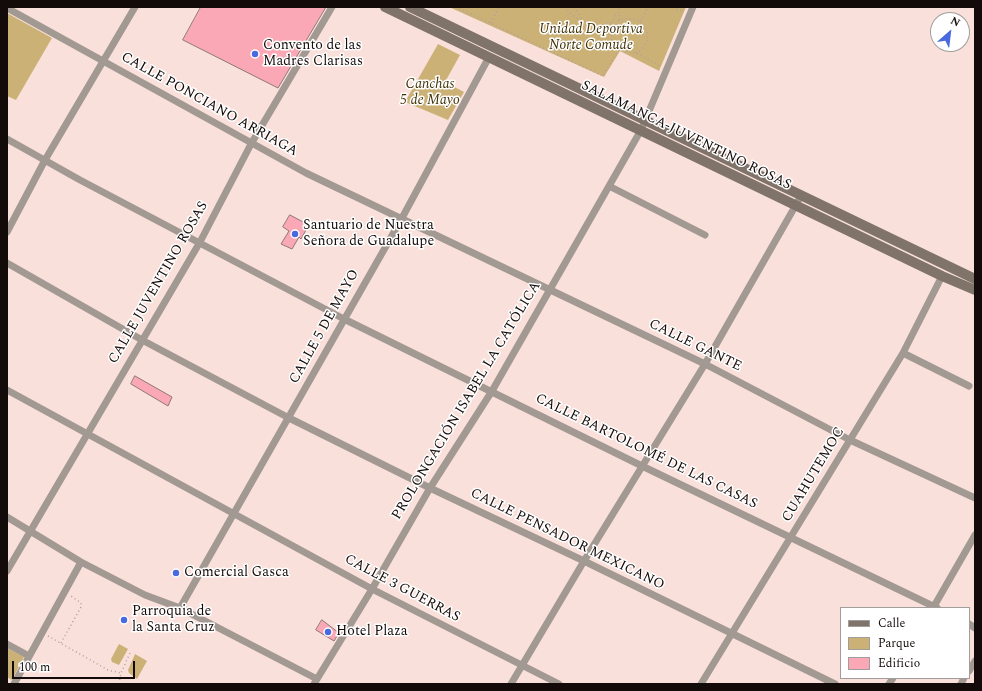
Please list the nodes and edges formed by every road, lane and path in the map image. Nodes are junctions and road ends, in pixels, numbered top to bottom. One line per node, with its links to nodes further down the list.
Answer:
1 (135, 7): 26 (street)
2 (332, 7): 31 (street, CALLE JUVENTINO ROSAS)
3 (384, 7): 25 (street, SALAMANCA-JUVENTINO ROSAS)
4 (410, 7): 28 (street, SALAMANCA-JUVENTINO ROSAS)
5 (456, 7): 14 (path)
6 (499, 7): 20 (path)
7 (565, 7): 18 (path)
8 (575, 7): 18 (path)
9 (621, 7): 15 (path)
10 (648, 7): 19 (path)
11 (673, 7): 16 (path)
12 (693, 7): 28 (street)
13 (7, 8): 26 (street, CALLE PONCIANO ARRIAGA)
14 (462, 8): 20 (path)
15 (621, 10): 17 (path); 21 (path)
16 (684, 12)
17 (619, 20): 19 (path); 22 (path)
18 (584, 21): 21 (path)
19 (641, 22): 24 (path)
20 (491, 23): 23 (path)
21 (607, 24): 22 (path)
22 (614, 26): 23 (path)
23 (619, 49): 24 (path)
24 (636, 53): 27 (path)
25 (489, 57): 29 (street, SALAMANCA-JUVENTINO ROSAS); 35 (street, CALLE 5 DE MAYO)
26 (103, 61): 31 (street, CALLE PONCIANO ARRIAGA); 32 (street)
27 (660, 66)
28 (646, 120): 29 (street, PROLONGACIÓN ISABEL LA CATÓLICA); 34 (street, SALAMANCA-JUVENTINO ROSAS)
29 (641, 130): 33 (street, PROLONGACIÓN ISABEL LA CATÓLICA); 34 (street, SALAMANCA-JUVENTINO ROSAS)
30 (7, 139): 32 (street, CALLE BARTOLOMÉ DE LAS CASAS)
31 (251, 144): 35 (street, CALLE PONCIANO ARRIAGA); 38 (street, CALLE JUVENTINO ROSAS)
32 (45, 160): 36 (street); 38 (street, CALLE BARTOLOMÉ DE LAS CASAS)
33 (609, 186): 37 (street); 42 (street, PROLONGACIÓN ISABEL LA CATÓLICA)
34 (798, 200): 40 (street, SALAMANCA-JUVENTINO ROSAS); 41 (street, SALAMANCA-JUVENTINO ROSAS); 47 (street)
35 (402, 218): 42 (street, CALLE GANTE); 44 (street, CALLE 5 DE MAYO)
36 (7, 232)
37 (705, 235)
38 (200, 242): 44 (street, CALLE BARTOLOMÉ DE LAS CASAS); 45 (street, CALLE JUVENTINO ROSAS)
39 (7, 263): 45 (street, CALLE PENSADOR MEXICANO)
40 (942, 276): 43 (street, SALAMANCA-JUVENTINO ROSAS); 46 (street, CUAHUTEMOC)
41 (975, 279)
42 (548, 290): 47 (street, CALLE GANTE); 50 (street, PROLONGACIÓN ISABEL LA CATÓLICA)
43 (975, 290)
44 (344, 319): 50 (street, CALLE BARTOLOMÉ DE LAS CASAS); 51 (street, CALLE 5 DE MAYO)
45 (142, 340): 51 (street, CALLE PENSADOR MEXICANO); 52 (street, CALLE JUVENTINO ROSAS)
46 (903, 353): 48 (street); 53 (street, CUAHUTEMOC)
47 (706, 364): 53 (street, CALLE GANTE); 54 (street)
48 (969, 386)
49 (7, 390): 52 (street, CALLE 3 GUERRAS)
50 (492, 392): 54 (street, CALLE BARTOLOMÉ DE LAS CASAS); 55 (street, PROLONGACIÓN ISABEL LA CATÓLICA)
51 (289, 418): 55 (street, CALLE PENSADOR MEXICANO); 57 (street, CALLE 5 DE MAYO)
52 (87, 434): 57 (street, CALLE 3 GUERRAS); 59 (street, CALLE JUVENTINO ROSAS)
53 (850, 440): 56 (street, CALLE GANTE); 61 (street, CUAHUTEMOC)
54 (642, 466): 61 (street, CALLE BARTOLOMÉ DE LAS CASAS); 62 (street)
55 (430, 488): 62 (street, CALLE PENSADOR MEXICANO); 65 (street, PROLONGACIÓN ISABEL LA CATÓLICA)
56 (975, 498)
57 (234, 513): 65 (street, CALLE 3 GUERRAS); 69 (street, CALLE 5 DE MAYO)
58 (7, 517): 59 (street)
59 (30, 531): 63 (street); 64 (street, CALLE JUVENTINO ROSAS)
60 (975, 535): 68 (street)
61 (792, 537): 67 (street, CALLE BARTOLOMÉ DE LAS CASAS); 71 (street, CUAHUTEMOC)
62 (584, 560): 71 (street, CALLE PENSADOR MEXICANO); 76 (street)
63 (81, 562): 66 (street); 69 (street)
64 (7, 571)
65 (372, 589): 76 (street, CALLE 3 GUERRAS); 78 (street, PROLONGACIÓN ISABEL LA CATÓLICA)
66 (64, 592): 70 (street); 72 (path)
67 (933, 607)
68 (936, 607)
69 (180, 608): 78 (street)
70 (42, 633): 72 (path); 75 (street)
71 (731, 634): 83 (street, CUAHUTEMOC); 84 (street, CALLE PENSADOR MEXICANO)
72 (61, 643): 77 (path)
73 (7, 644): 75 (street)
74 (130, 653): 77 (path)
75 (29, 656): 79 (street)
76 (522, 666): 81 (street); 82 (street, CALLE 3 GUERRAS)
77 (121, 673): 80 (path)
78 (315, 682)
79 (14, 684)
80 (119, 684)
81 (511, 684)
82 (559, 684)
83 (701, 684)
84 (835, 684)

